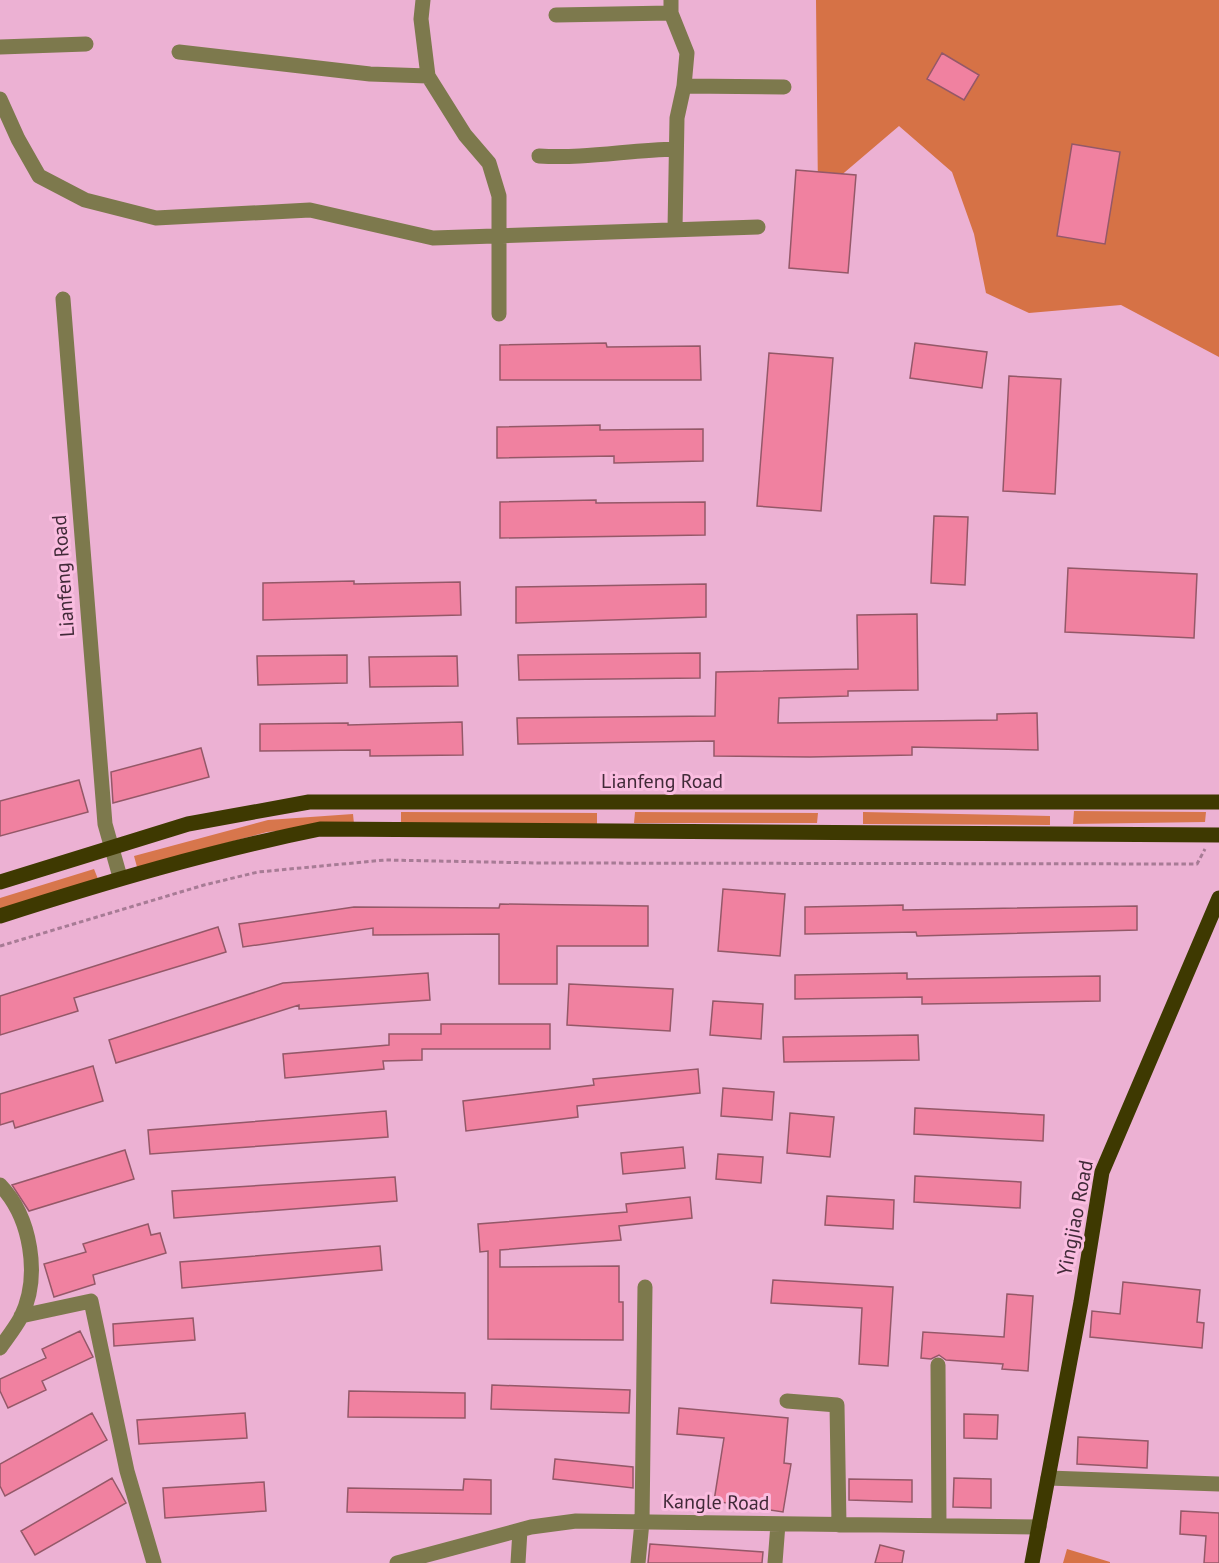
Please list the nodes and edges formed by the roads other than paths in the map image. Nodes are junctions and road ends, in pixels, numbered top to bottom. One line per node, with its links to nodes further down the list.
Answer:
1 (423, 0): 7 (street)
2 (671, 7): 3 (street); 8 (street)
3 (556, 15)
4 (86, 44): 5 (street)
5 (0, 47)
6 (179, 52): 7 (street)
7 (428, 76): 15 (street)
8 (684, 86): 9 (street); 11 (street)
9 (784, 87)
10 (0, 99): 15 (street)
11 (675, 149): 12 (street); 14 (street)
12 (538, 156)
13 (758, 227): 14 (street)
14 (675, 229): 15 (street)
15 (499, 236): 17 (street)
16 (63, 299): 20 (street, Lianfeng Road)
17 (499, 314)
18 (1219, 802): 20 (main road, Lianfeng Road)
19 (1215, 835): 21 (main road)
20 (111, 849): 21 (street, Lianfeng Road); 22 (main road, Lianfeng Road)
21 (120, 877): 24 (main road)
22 (0, 882)
23 (1219, 898): 31 (main road, Yingjiao Road)
24 (0, 916)
25 (0, 1185): 27 (street)
26 (645, 1287): 33 (street)
27 (21, 1316): 28 (street); 39 (street)
28 (0, 1348)
29 (938, 1365): 36 (street)
30 (787, 1401): 35 (street)
31 (1048, 1478): 32 (street); 37 (main road, Yingjiao Road)
32 (1219, 1484)
33 (642, 1522): 34 (street, Kangle Road); 38 (street, Kangle Road); 42 (street)
34 (778, 1524): 35 (street, Kangle Road); 43 (street)
35 (839, 1525): 36 (street, Kangle Road)
36 (939, 1526): 37 (street, Kangle Road)
37 (1039, 1527): 44 (main road, Yingjiao Road)
38 (520, 1530): 40 (street, Kangle Road); 41 (street)
39 (154, 1563)
40 (398, 1563)
41 (518, 1563)
42 (638, 1563)
43 (775, 1563)
44 (1032, 1563)

